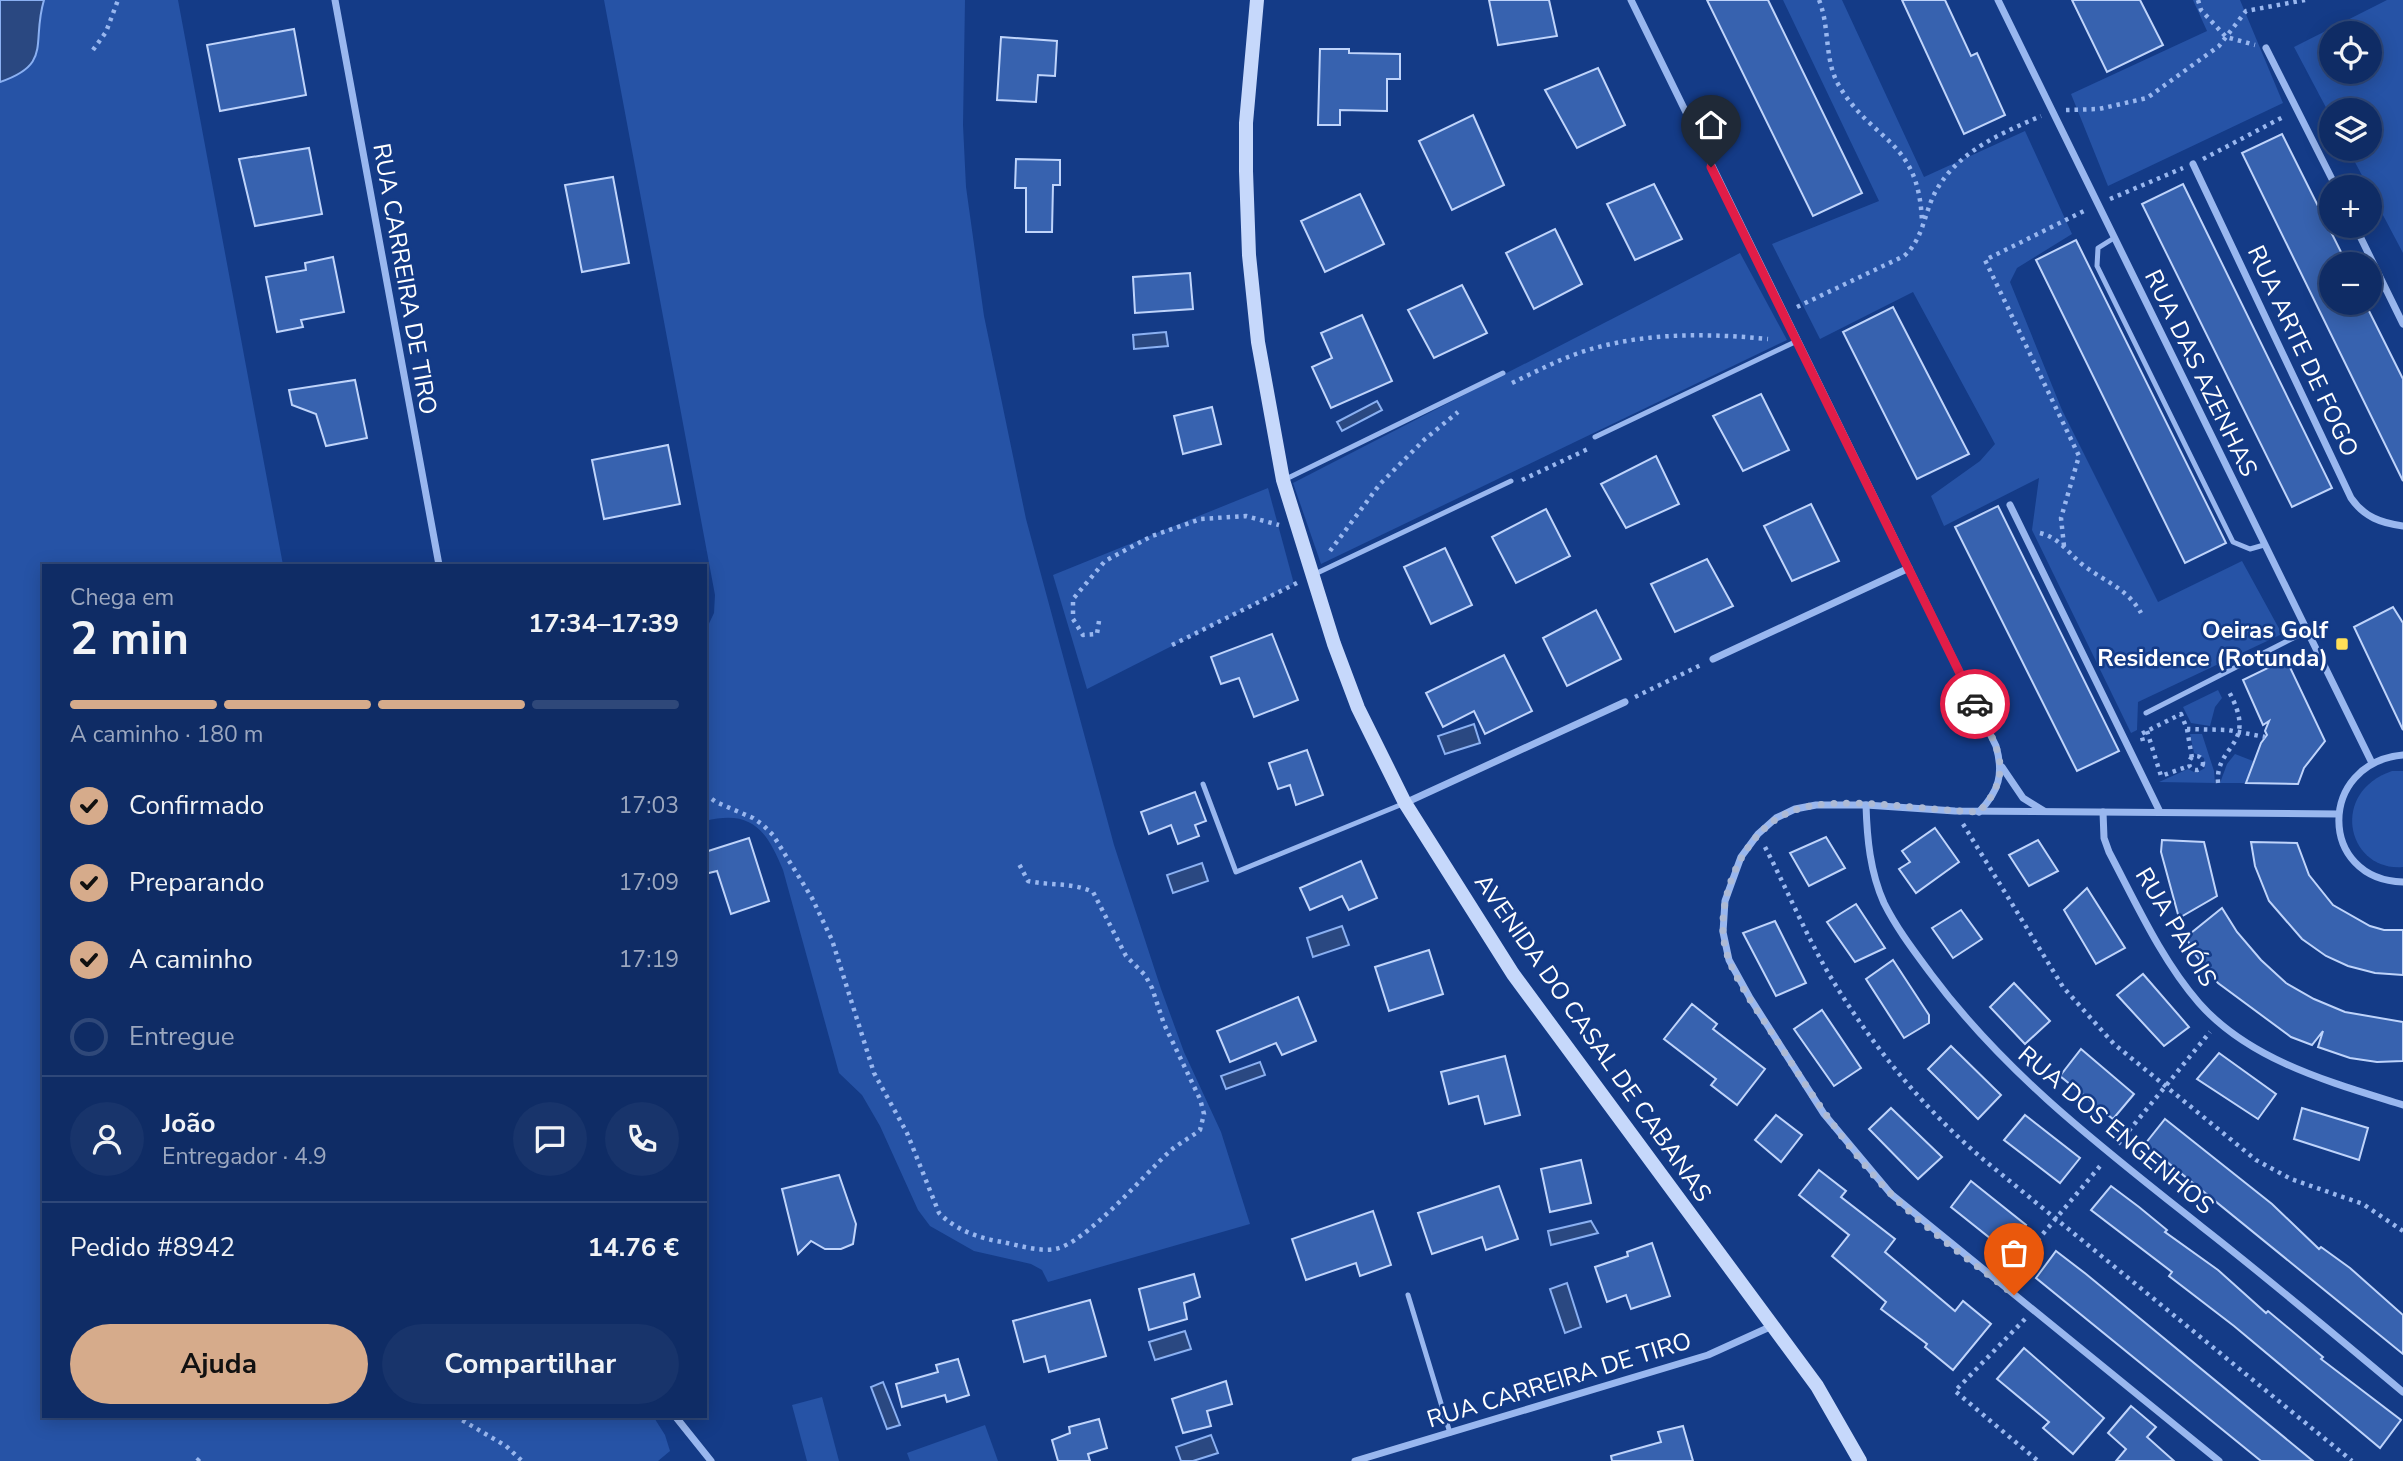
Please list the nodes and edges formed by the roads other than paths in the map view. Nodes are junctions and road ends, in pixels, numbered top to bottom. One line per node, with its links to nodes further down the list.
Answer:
1 (335, 0): 19 (street, RUA CARREIRA DE TIRO)
2 (1257, 0): 14 (street, AVENIDA DO CASAL DE CABANAS)
3 (1631, 0): 11 (street)
4 (1998, 0): 8 (street, RUA DAS AZENHAS)
5 (2266, 48): 7 (street)
6 (2193, 164): 17 (street, RUA ARTE DE FOGO)
7 (2330, 175)
8 (2114, 238): 18 (street, RUA DAS AZENHAS); 18 (lane)
9 (2361, 238): 10 (street)
10 (2403, 324)
11 (1797, 341): 13 (lane); 20 (street)
12 (1503, 373): 14 (lane)
13 (1595, 437)
14 (1283, 480): 21 (street, AVENIDA DO CASAL DE CABANAS)
15 (1511, 481): 21 (lane)
16 (2010, 505): 35 (street)
17 (2403, 526)
18 (2264, 545): 22 (street, RUA DAS AZENHAS)
19 (439, 564)
20 (1909, 568): 23 (street); 28 (street)
21 (1312, 576): 30 (street, AVENIDA DO CASAL DE CABANAS)
22 (2307, 631): 25 (lane); 27 (street, RUA DAS AZENHAS)
23 (1713, 659)
24 (1625, 702): 30 (street)
25 (2146, 713)
26 (2403, 755): 27 (street)
27 (2372, 762): 36 (street)
28 (2002, 767): 32 (street); 33 (street)
29 (1203, 784): 30 (lane)
30 (1405, 803): 40 (street, AVENIDA DO CASAL DE CABANAS)
31 (1866, 805): 32 (street); 41 (street, RUA DOS ENGENHOS); 47 (street)
32 (1979, 812): 33 (street)
33 (2045, 812): 34 (street)
34 (2103, 812): 35 (street); 38 (street, RUA PAIÓIS)
35 (2160, 812): 36 (street)
36 (2338, 814): 37 (street)
37 (2403, 882)
38 (2403, 1105)
39 (1408, 1295): 43 (lane)
40 (1772, 1326): 43 (street, RUA CARREIRA DE TIRO); 46 (street, AVENIDA DO CASAL DE CABANAS)
41 (2403, 1392)
42 (677, 1418): 44 (street)
43 (1450, 1433): 45 (street, RUA CARREIRA DE TIRO)
44 (711, 1461)
45 (1355, 1461)
46 (1860, 1461)
47 (2219, 1461)

